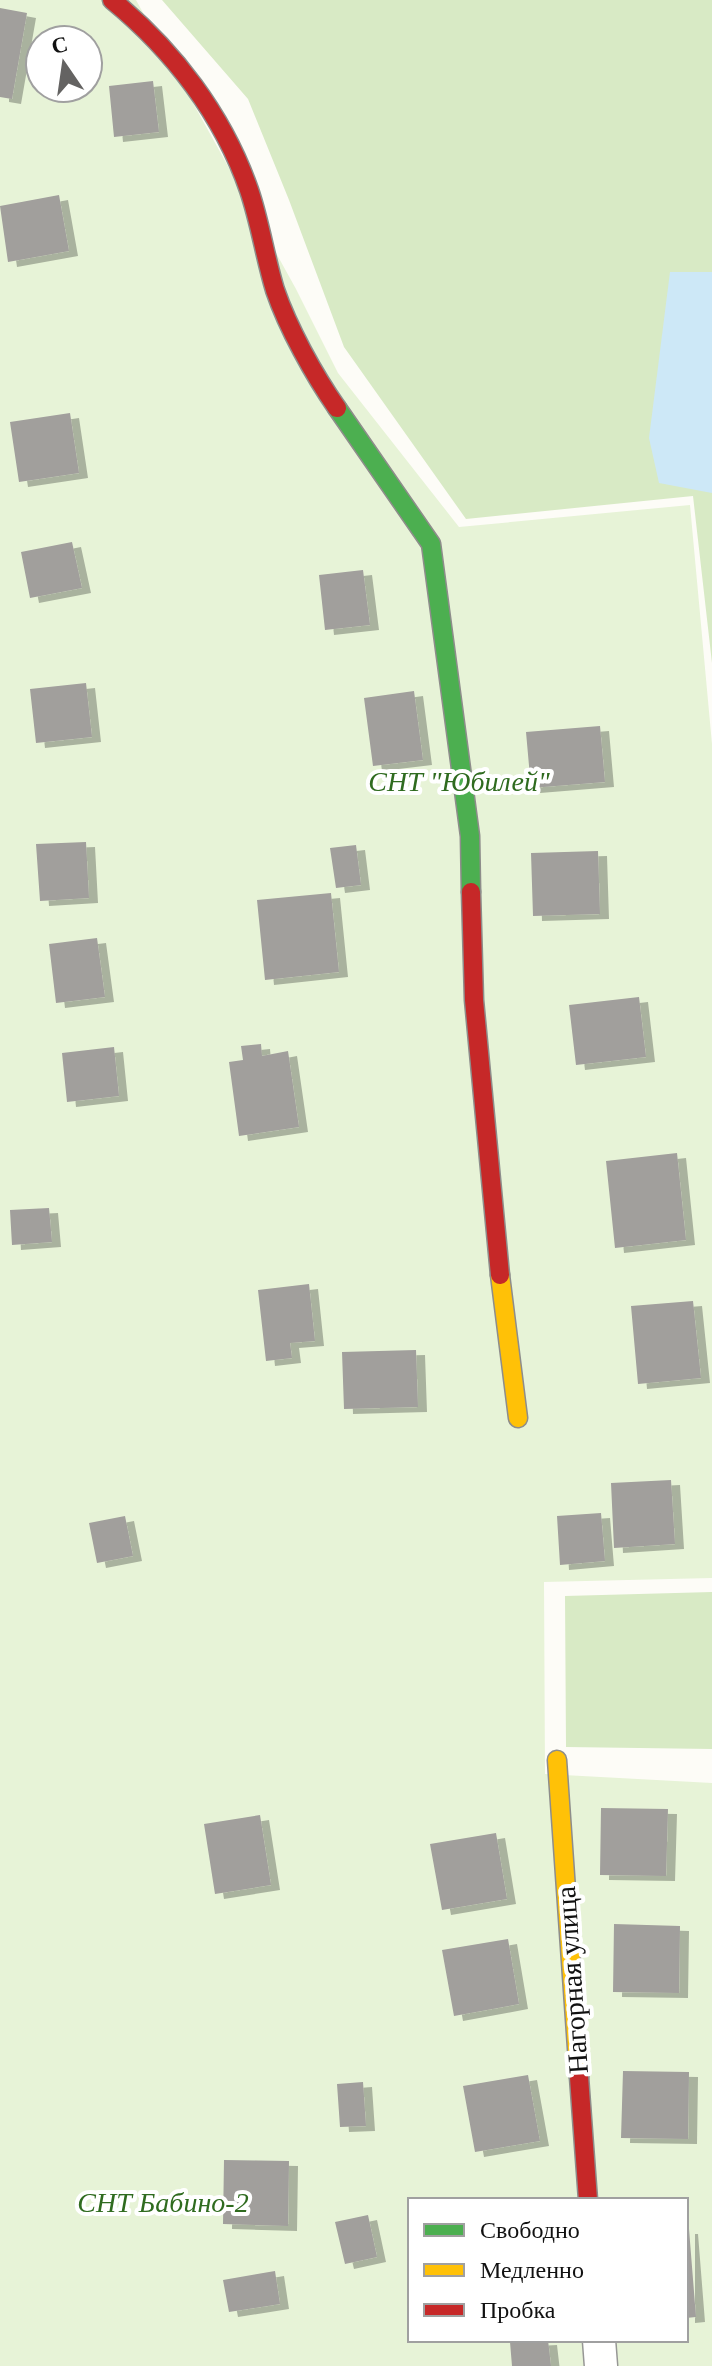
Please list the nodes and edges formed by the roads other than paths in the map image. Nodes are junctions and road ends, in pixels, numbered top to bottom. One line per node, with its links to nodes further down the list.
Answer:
1 (112, 0): 2 (street)
2 (518, 1418)
3 (557, 1760): 4 (street, Нагорная улица)
4 (588, 2198)
5 (599, 2342): 6 (street)
6 (601, 2366)

